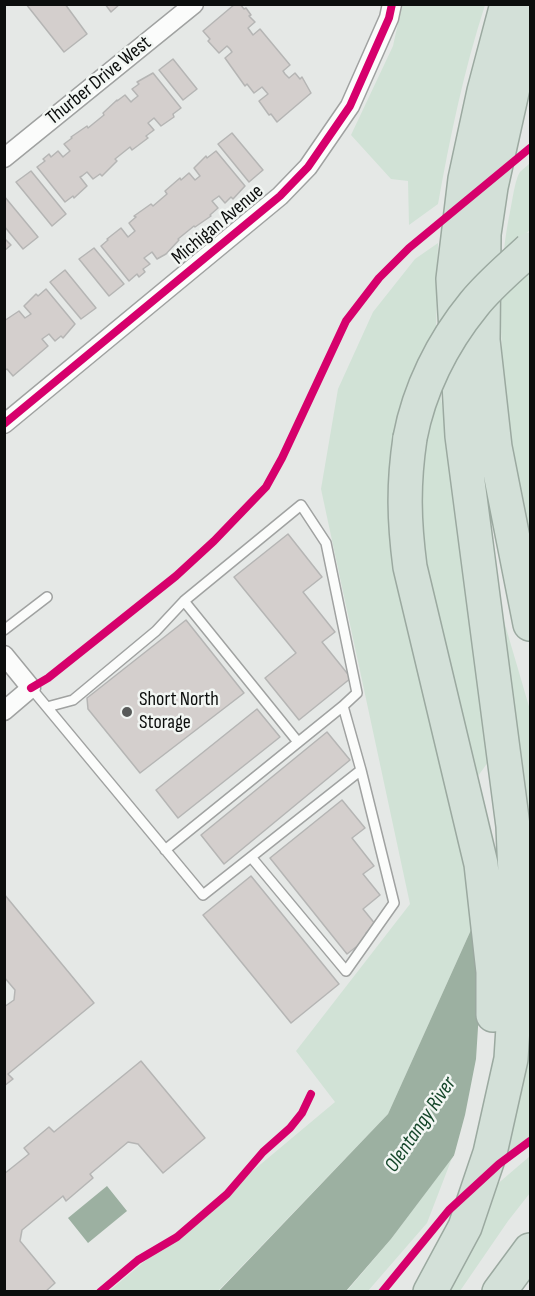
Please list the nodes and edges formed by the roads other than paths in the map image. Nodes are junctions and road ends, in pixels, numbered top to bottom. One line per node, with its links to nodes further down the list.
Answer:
1 (194, 4): 7 (street, Thurber Drive West)
2 (392, 4): 9 (street, Michigan Avenue)
3 (507, 4): 25 (highway)
4 (531, 11): 6 (highway)
5 (531, 58): 6 (highway)
6 (502, 137): 12 (highway)
7 (4, 158)
8 (531, 249): 24 (highway, bridge)
9 (4, 424)
10 (47, 597): 13 (lane)
11 (184, 601): 16 (lane); 17 (lane); 19 (lane)
12 (531, 624)
13 (4, 630)
14 (4, 655): 15 (street)
15 (31, 688): 17 (lane); 18 (street)
16 (343, 705): 19 (lane); 20 (lane)
17 (47, 708): 21 (lane)
18 (4, 711)
19 (298, 742): 21 (lane)
20 (361, 770): 22 (lane); 22 (lane)
21 (165, 850): 22 (lane)
22 (251, 857)
23 (531, 1250): 26 (highway)
24 (416, 1292)
25 (430, 1292)
26 (499, 1292)

